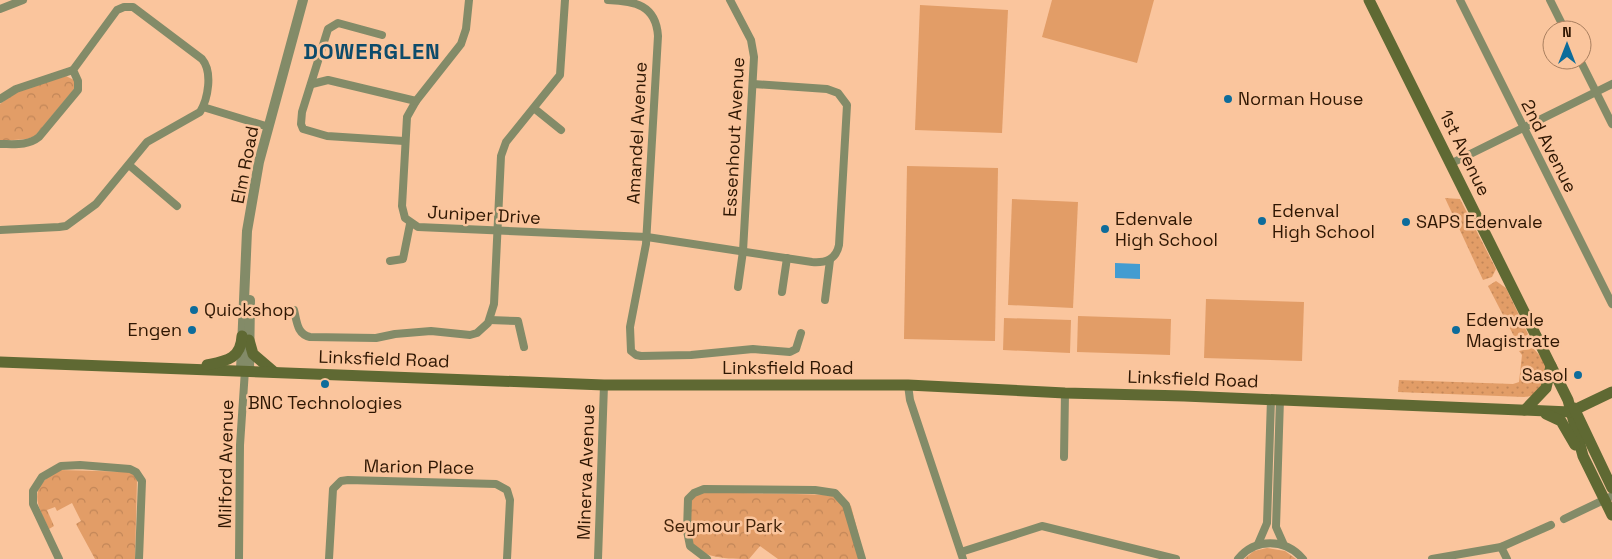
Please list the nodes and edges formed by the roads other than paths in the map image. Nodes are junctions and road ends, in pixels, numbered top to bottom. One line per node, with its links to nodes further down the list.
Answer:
1 (23, 0): 10 (street)
2 (304, 0): 26 (street, Elm Road)
3 (469, 0): 22 (street, Juniper Drive)
4 (565, 0): 24 (street)
5 (608, 0): 37 (street, Amandel Avenue)
6 (730, 0): 18 (street, Essenhout Avenue)
7 (1369, 0): 31 (main road, 1st Avenue)
8 (1460, 0): 27 (street, 2nd Avenue)
9 (1550, 0): 11 (street)
10 (0, 9)
11 (1560, 20)
12 (382, 35): 13 (street)
13 (317, 66): 16 (street); 17 (street)
14 (73, 70): 21 (street); 23 (street); 30 (street)
15 (1585, 70): 20 (street)
16 (328, 80): 17 (street); 22 (street)
17 (312, 84): 29 (street)
18 (753, 84): 38 (street, Essenhout Avenue); 40 (street)
19 (1612, 84): 20 (street)
20 (1596, 92): 25 (street); 27 (street)
21 (0, 99)
22 (416, 101): 29 (street, Juniper Drive)
23 (203, 107): 26 (street); 32 (street)
24 (535, 109): 28 (street); 36 (street)
25 (1612, 124)
26 (269, 127): 49 (street, Elm Road)
27 (1524, 128): 31 (street); 45 (street, 2nd Avenue)
28 (561, 130)
29 (404, 141): 34 (street, Juniper Drive)
30 (0, 144)
31 (1450, 164): 52 (main road, 1st Avenue)
32 (129, 165): 33 (street); 35 (street)
33 (177, 206)
34 (410, 224): 36 (street, Juniper Drive); 41 (street)
35 (0, 230)
36 (497, 231): 37 (street, Juniper Drive); 47 (street)
37 (647, 237): 38 (street, Juniper Drive); 48 (street, Amandel Avenue)
38 (743, 251): 39 (street, Juniper Drive); 42 (street, Essenhout Avenue)
39 (787, 258): 40 (street, Juniper Drive); 43 (street)
40 (830, 260): 44 (street)
41 (390, 261)
42 (738, 287)
43 (782, 292)
44 (825, 300)
45 (1612, 304)
46 (294, 310): 47 (street)
47 (490, 320): 50 (street)
48 (801, 333)
49 (245, 338): 53 (main road); 54 (street, Elm Road); 55 (main road)
50 (524, 347)
51 (0, 362): 53 (main road, Linksfield Road)
52 (1551, 366): 61 (main road, 1st Avenue); 62 (main road)
53 (191, 368): 54 (main road, Linksfield Road)
54 (245, 370): 55 (main road, Linksfield Road); 78 (street, Milford Avenue)
55 (274, 372): 56 (main road, Linksfield Road)
56 (604, 385): 57 (main road, Linksfield Road); 81 (street, Minerva Avenue)
57 (908, 385): 59 (main road, Linksfield Road); 75 (street)
58 (1612, 392): 61 (main road)
59 (1065, 393): 60 (main road, Linksfield Road); 64 (street)
60 (1276, 399): 62 (main road, Linksfield Road); 65 (street); 66 (street)
61 (1572, 408): 62 (main road, Linksfield Road); 63 (main road, 1st Avenue); 67 (main road, 1st Avenue)
62 (1529, 410): 63 (main road)
63 (1583, 456): 68 (main road, 1st Avenue)
64 (1064, 457)
65 (1269, 473): 66 (street); 72 (street)
66 (1279, 473): 73 (street)
67 (1612, 488)
68 (1608, 498): 69 (main road, 1st Avenue); 70 (street)
69 (1612, 515)
70 (1564, 519)
71 (1551, 525): 74 (street)
72 (1258, 544): 73 (street); 85 (street)
73 (1284, 545): 86 (street)
74 (1501, 547): 87 (street); 88 (street)
75 (962, 556): 84 (street)
76 (57, 558): 77 (street)
77 (139, 559)
78 (239, 559)
79 (329, 559): 80 (street, Marion Place)
80 (507, 559)
81 (598, 559)
82 (707, 559): 83 (street)
83 (862, 559)
84 (1176, 559)
85 (1238, 559)
86 (1303, 559)
87 (1432, 559)
88 (1507, 559)

